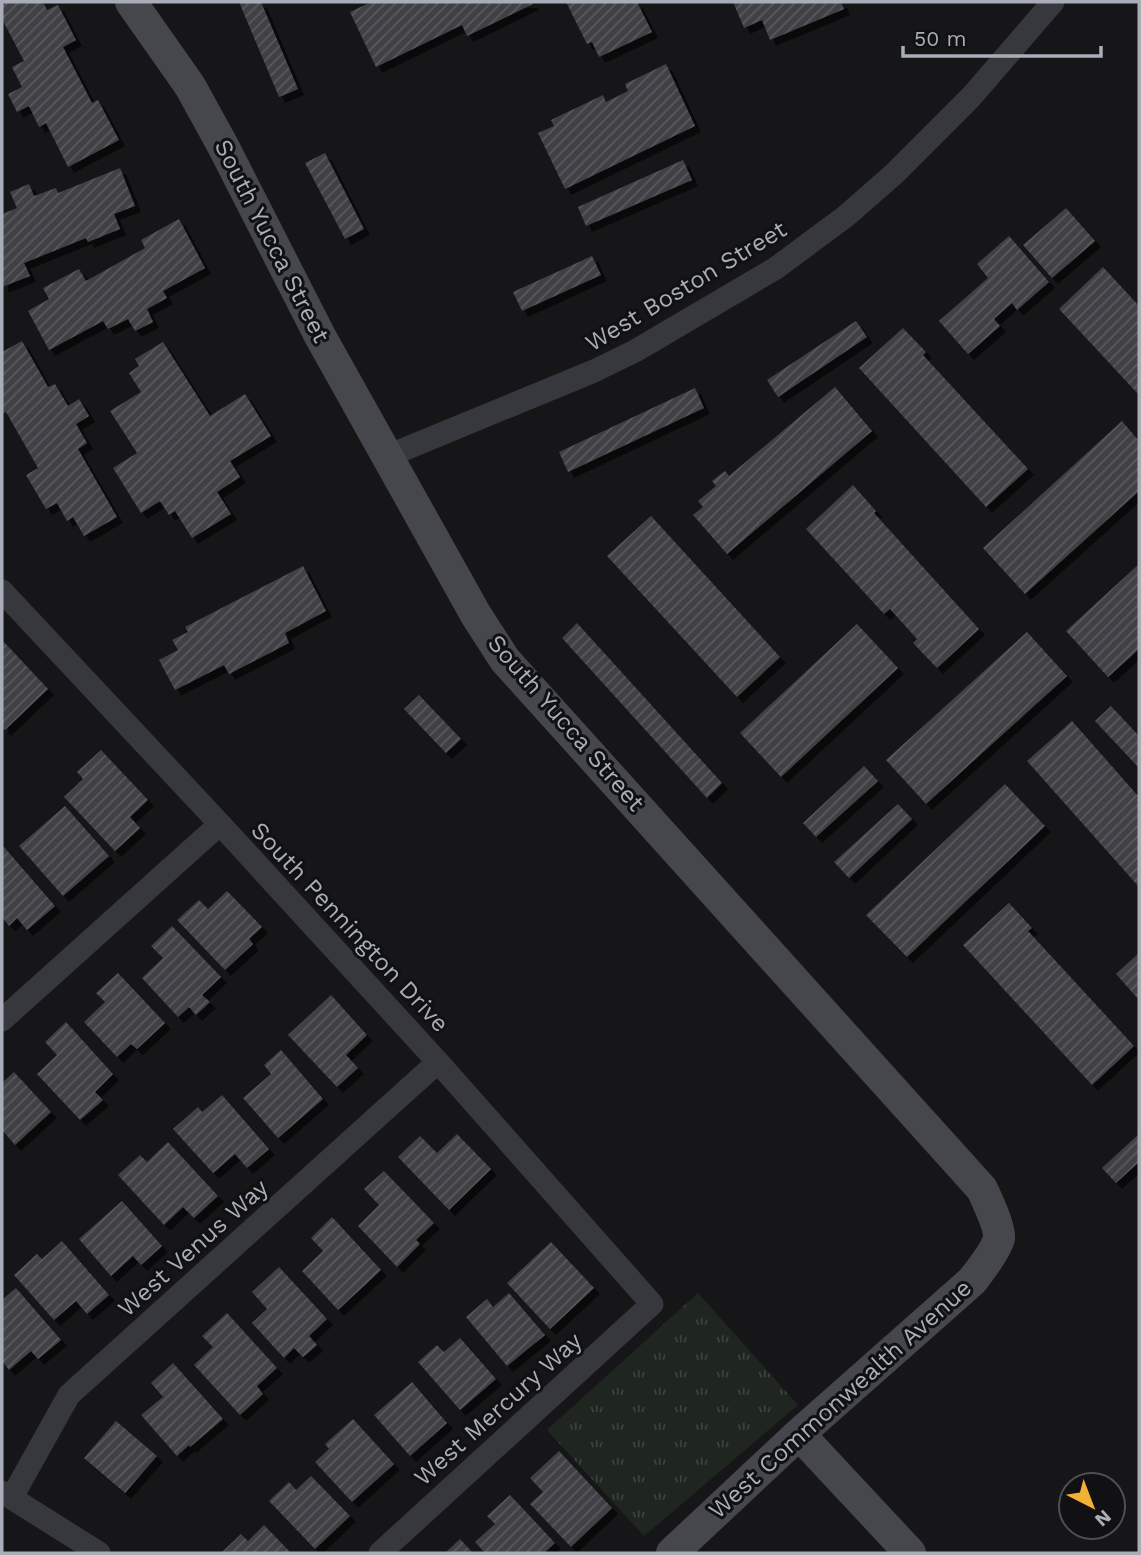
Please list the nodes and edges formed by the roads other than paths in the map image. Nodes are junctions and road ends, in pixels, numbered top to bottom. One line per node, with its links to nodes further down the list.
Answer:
1 (131, 2): 3 (street, South Yucca Street)
2 (1053, 2): 3 (street, West Boston Street)
3 (388, 456): 8 (street, South Yucca Street)
4 (2, 591): 5 (street, South Pennington Drive)
5 (220, 824): 6 (street); 7 (street, South Pennington Drive)
6 (2, 1020)
7 (438, 1062): 9 (street, South Pennington Drive); 11 (street, West Venus Way)
8 (999, 1237): 10 (street, West Commonwealth Avenue)
9 (652, 1304): 13 (street, West Mercury Way)
10 (799, 1434): 14 (street, West Commonwealth Avenue); 15 (street)
11 (7, 1494): 12 (street)
12 (99, 1553)
13 (380, 1553)
14 (672, 1553)
15 (911, 1553)

